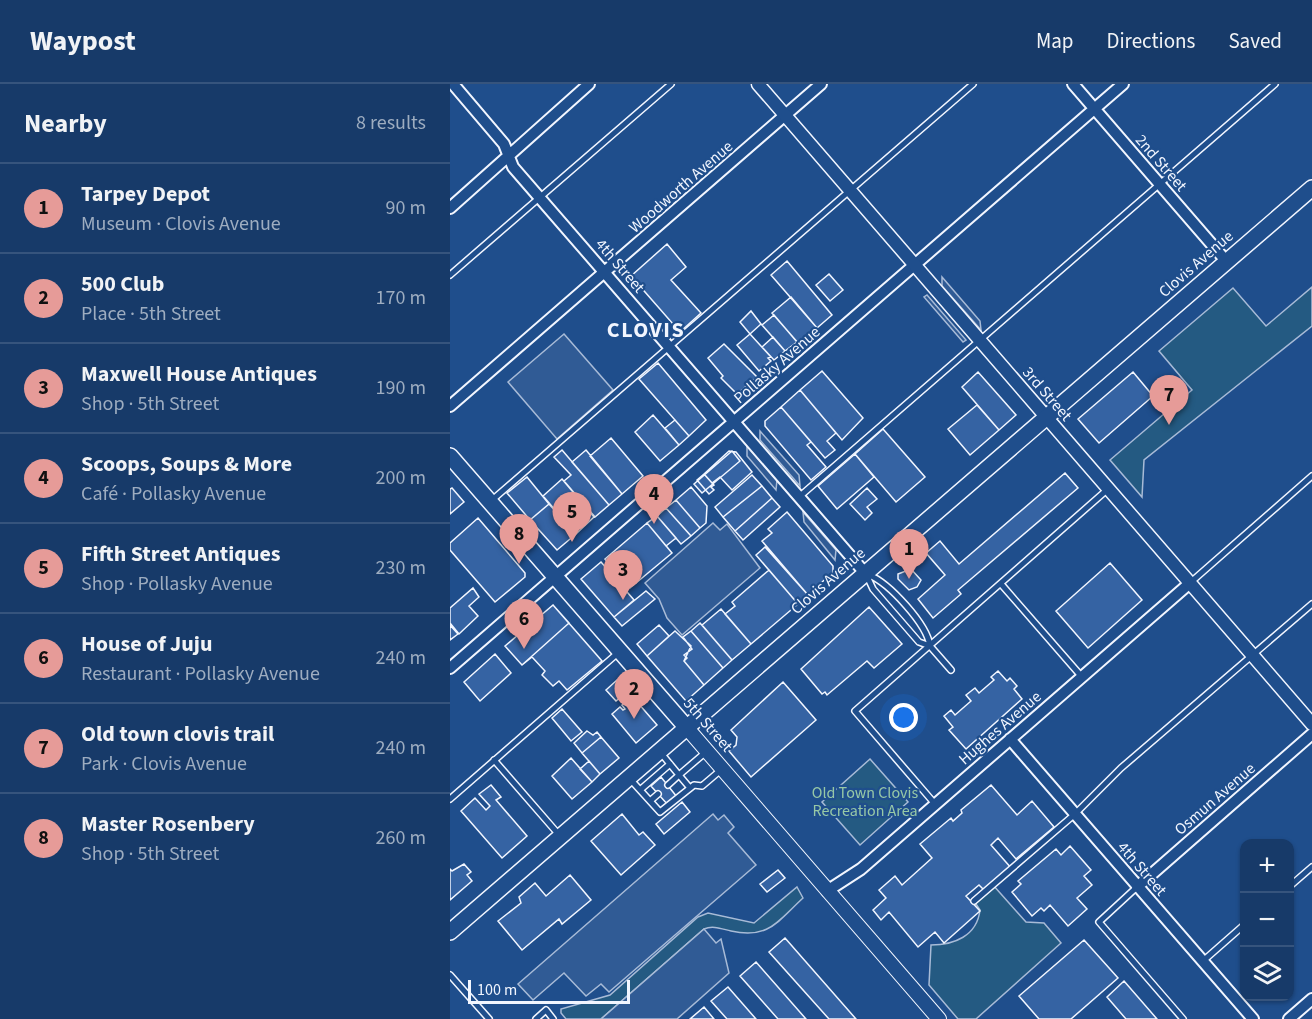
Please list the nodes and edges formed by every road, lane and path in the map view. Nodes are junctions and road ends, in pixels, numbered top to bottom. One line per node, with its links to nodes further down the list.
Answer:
1 (453, 84): 12 (street, 4th Street)
2 (589, 84): 12 (street)
3 (671, 84): 16 (lane)
4 (758, 84): 11 (street, 3rd Street)
5 (821, 84): 11 (street, Woodworth Avenue)
6 (973, 84): 15 (lane)
7 (1073, 84): 10 (street, 2nd Street)
8 (1123, 84): 10 (street, Pollasky Avenue)
9 (1275, 84): 13 (lane)
10 (1094, 109): 13 (street, 2nd Street); 19 (street, Pollasky Avenue)
11 (785, 116): 15 (street, 3rd Street); 20 (street, Woodworth Avenue)
12 (509, 155): 16 (street, 4th Street); 17 (street)
13 (1160, 184): 18 (street, 2nd Street); 22 (lane)
14 (1312, 188): 18 (main road, Clovis Avenue)
15 (850, 190): 19 (street, 3rd Street); 23 (lane)
16 (539, 197): 20 (street, 4th Street); 21 (lane)
17 (450, 207)
18 (1227, 262): 25 (main road, Clovis Avenue)
19 (915, 265): 22 (street, 3rd Street); 26 (street, Pollasky Avenue)
20 (606, 273): 23 (street, 4th Street); 24 (street, Woodworth Avenue)
21 (450, 275)
22 (980, 341): 25 (street, 3rd Street); 30 (lane)
23 (669, 347): 26 (street, 4th Street); 31 (lane)
24 (450, 406)
25 (1045, 417): 29 (street, 3rd Street); 32 (main road, Clovis Avenue)
26 (735, 422): 30 (street, 4th Street); 33 (street, Pollasky Avenue)
27 (450, 456): 31 (main road, 5th Street)
28 (1312, 476): 34 (lane)
29 (1108, 489): 34 (street, 3rd Street); 35 (lane)
30 (799, 497): 32 (street, 4th Street)
31 (490, 502): 33 (main road, 5th Street)
32 (865, 573): 37 (lane); 37 (lane); 44 (main road, Clovis Avenue)
33 (555, 578): 38 (main road, 5th Street); 40 (street, Pollasky Avenue)
34 (1190, 583): 39 (street, 3rd Street); 42 (street, Hughes Avenue)
35 (1001, 584): 37 (lane); 42 (lane)
36 (1312, 604): 39 (lane)
37 (930, 646): 41 (lane); 60 (lane)
38 (620, 651): 44 (main road, 5th Street); 49 (lane)
39 (1252, 655): 43 (street, 3rd Street); 61 (lane)
40 (450, 668)
41 (951, 670)
42 (1082, 677): 46 (street, Hughes Avenue)
43 (1312, 724)
44 (687, 728): 47 (main road, Clovis Avenue); 48 (main road, 5th Street)
45 (1312, 734): 65 (street, Osmun Avenue)
46 (1010, 739): 60 (street, Hughes Avenue); 61 (street, 4th Street)
47 (659, 751): 50 (lane); 53 (main road, Clovis Avenue)
48 (707, 751): 51 (main road, 5th Street); 52 (lane)
49 (494, 760): 58 (lane); 62 (lane)
50 (669, 764): 52 (lane); 56 (lane)
51 (722, 769): 55 (lane); 66 (main road, 5th Street)
52 (679, 775): 54 (lane); 55 (lane)
53 (628, 777): 56 (lane); 62 (main road, Clovis Avenue)
54 (668, 785)
55 (690, 788): 59 (lane)
56 (640, 790): 59 (lane)
57 (658, 794): 59 (lane)
58 (450, 799)
59 (650, 801)
60 (935, 804): 66 (street, Hughes Avenue)
61 (1075, 814): 65 (street, 4th Street); 67 (lane)
62 (560, 836): 69 (main road, Clovis Avenue)
63 (1312, 867): 64 (lane)
64 (1294, 883)
65 (1137, 886): 70 (street, 4th Street); 77 (lane)
66 (827, 891): 76 (main road, 5th Street)
67 (974, 901)
68 (1240, 929): 70 (lane)
69 (450, 932)
70 (1203, 961): 78 (street, 4th Street)
71 (450, 975): 73 (lane)
72 (1312, 999): 79 (street)
73 (489, 1019)
74 (536, 1019): 75 (lane)
75 (553, 1019)
76 (939, 1019)
77 (1183, 1019)
78 (1253, 1019)
79 (1289, 1019)

